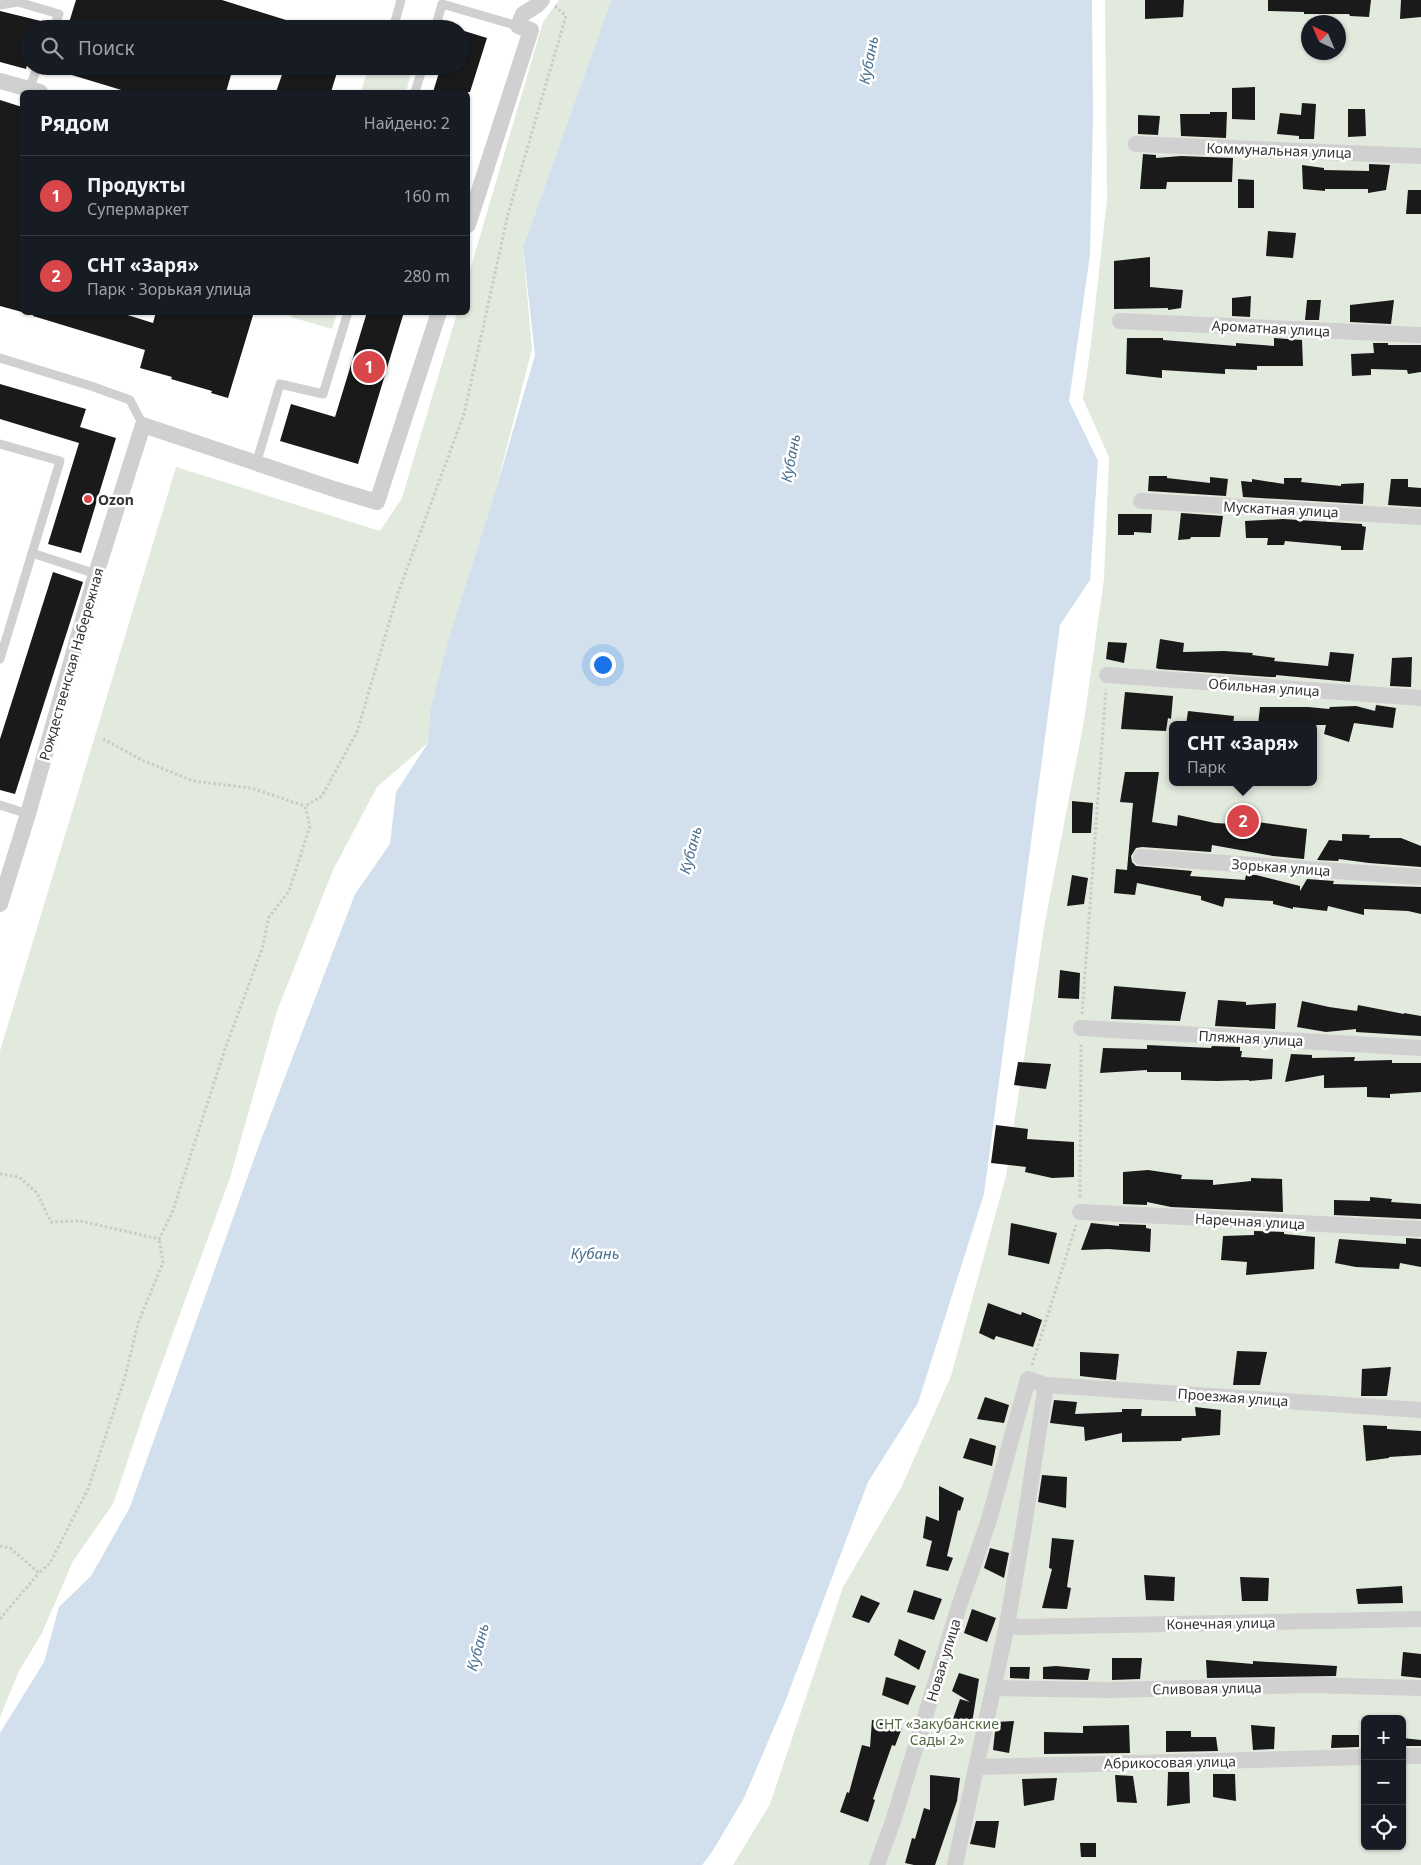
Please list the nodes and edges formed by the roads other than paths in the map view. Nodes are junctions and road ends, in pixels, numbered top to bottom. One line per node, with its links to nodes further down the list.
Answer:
1 (401, 0): 5 (lane)
2 (542, 0): 7 (street)
3 (0, 4): 4 (lane)
4 (57, 20)
5 (395, 20)
6 (437, 20): 7 (lane)
7 (518, 26): 16 (street)
8 (37, 75): 12 (lane)
9 (420, 75): 13 (lane)
10 (0, 82): 11 (street)
11 (31, 90)
12 (35, 90)
13 (416, 90)
14 (1136, 144): 15 (street, Коммунальная улица)
15 (1421, 156)
16 (470, 219)
17 (347, 315): 24 (lane)
18 (438, 315): 24 (street)
19 (1120, 321): 20 (street, Ароматная улица)
20 (1421, 335)
21 (0, 358): 22 (lane)
22 (143, 425): 24 (street); 28 (street, Рождественская Набережная)
23 (0, 444): 27 (lane)
24 (256, 464)
25 (1141, 501): 26 (street, Мускатная улица)
26 (1421, 517)
27 (32, 553): 28 (lane); 29 (lane)
28 (96, 574): 33 (street, Рождественская Набережная)
29 (0, 659)
30 (1107, 675): 31 (street, Обильная улица)
31 (1421, 698)
32 (0, 805): 33 (lane)
33 (28, 814): 36 (street, Рождественская Набережная)
34 (1141, 857): 35 (street, Зорькая улица)
35 (1421, 877)
36 (0, 904)
37 (1081, 1028): 38 (street, Пляжная улица)
38 (1421, 1048)
39 (1080, 1212): 40 (street, Наречная улица)
40 (1421, 1229)
41 (1046, 1385): 42 (street, Проезжая улица); 43 (street, Проезжая улица); 45 (street)
42 (1421, 1410)
43 (988, 1523): 52 (street, Новая улица)
44 (1421, 1619): 45 (street, Конечная улица)
45 (1013, 1626): 46 (street)
46 (992, 1688): 47 (street, Сливовая улица); 51 (street)
47 (1421, 1688)
48 (1406, 1756): 49 (street)
49 (1421, 1756)
50 (1361, 1757): 51 (street, Абрикосовая улица)
51 (976, 1767): 53 (street)
52 (877, 1865)
53 (955, 1865)

